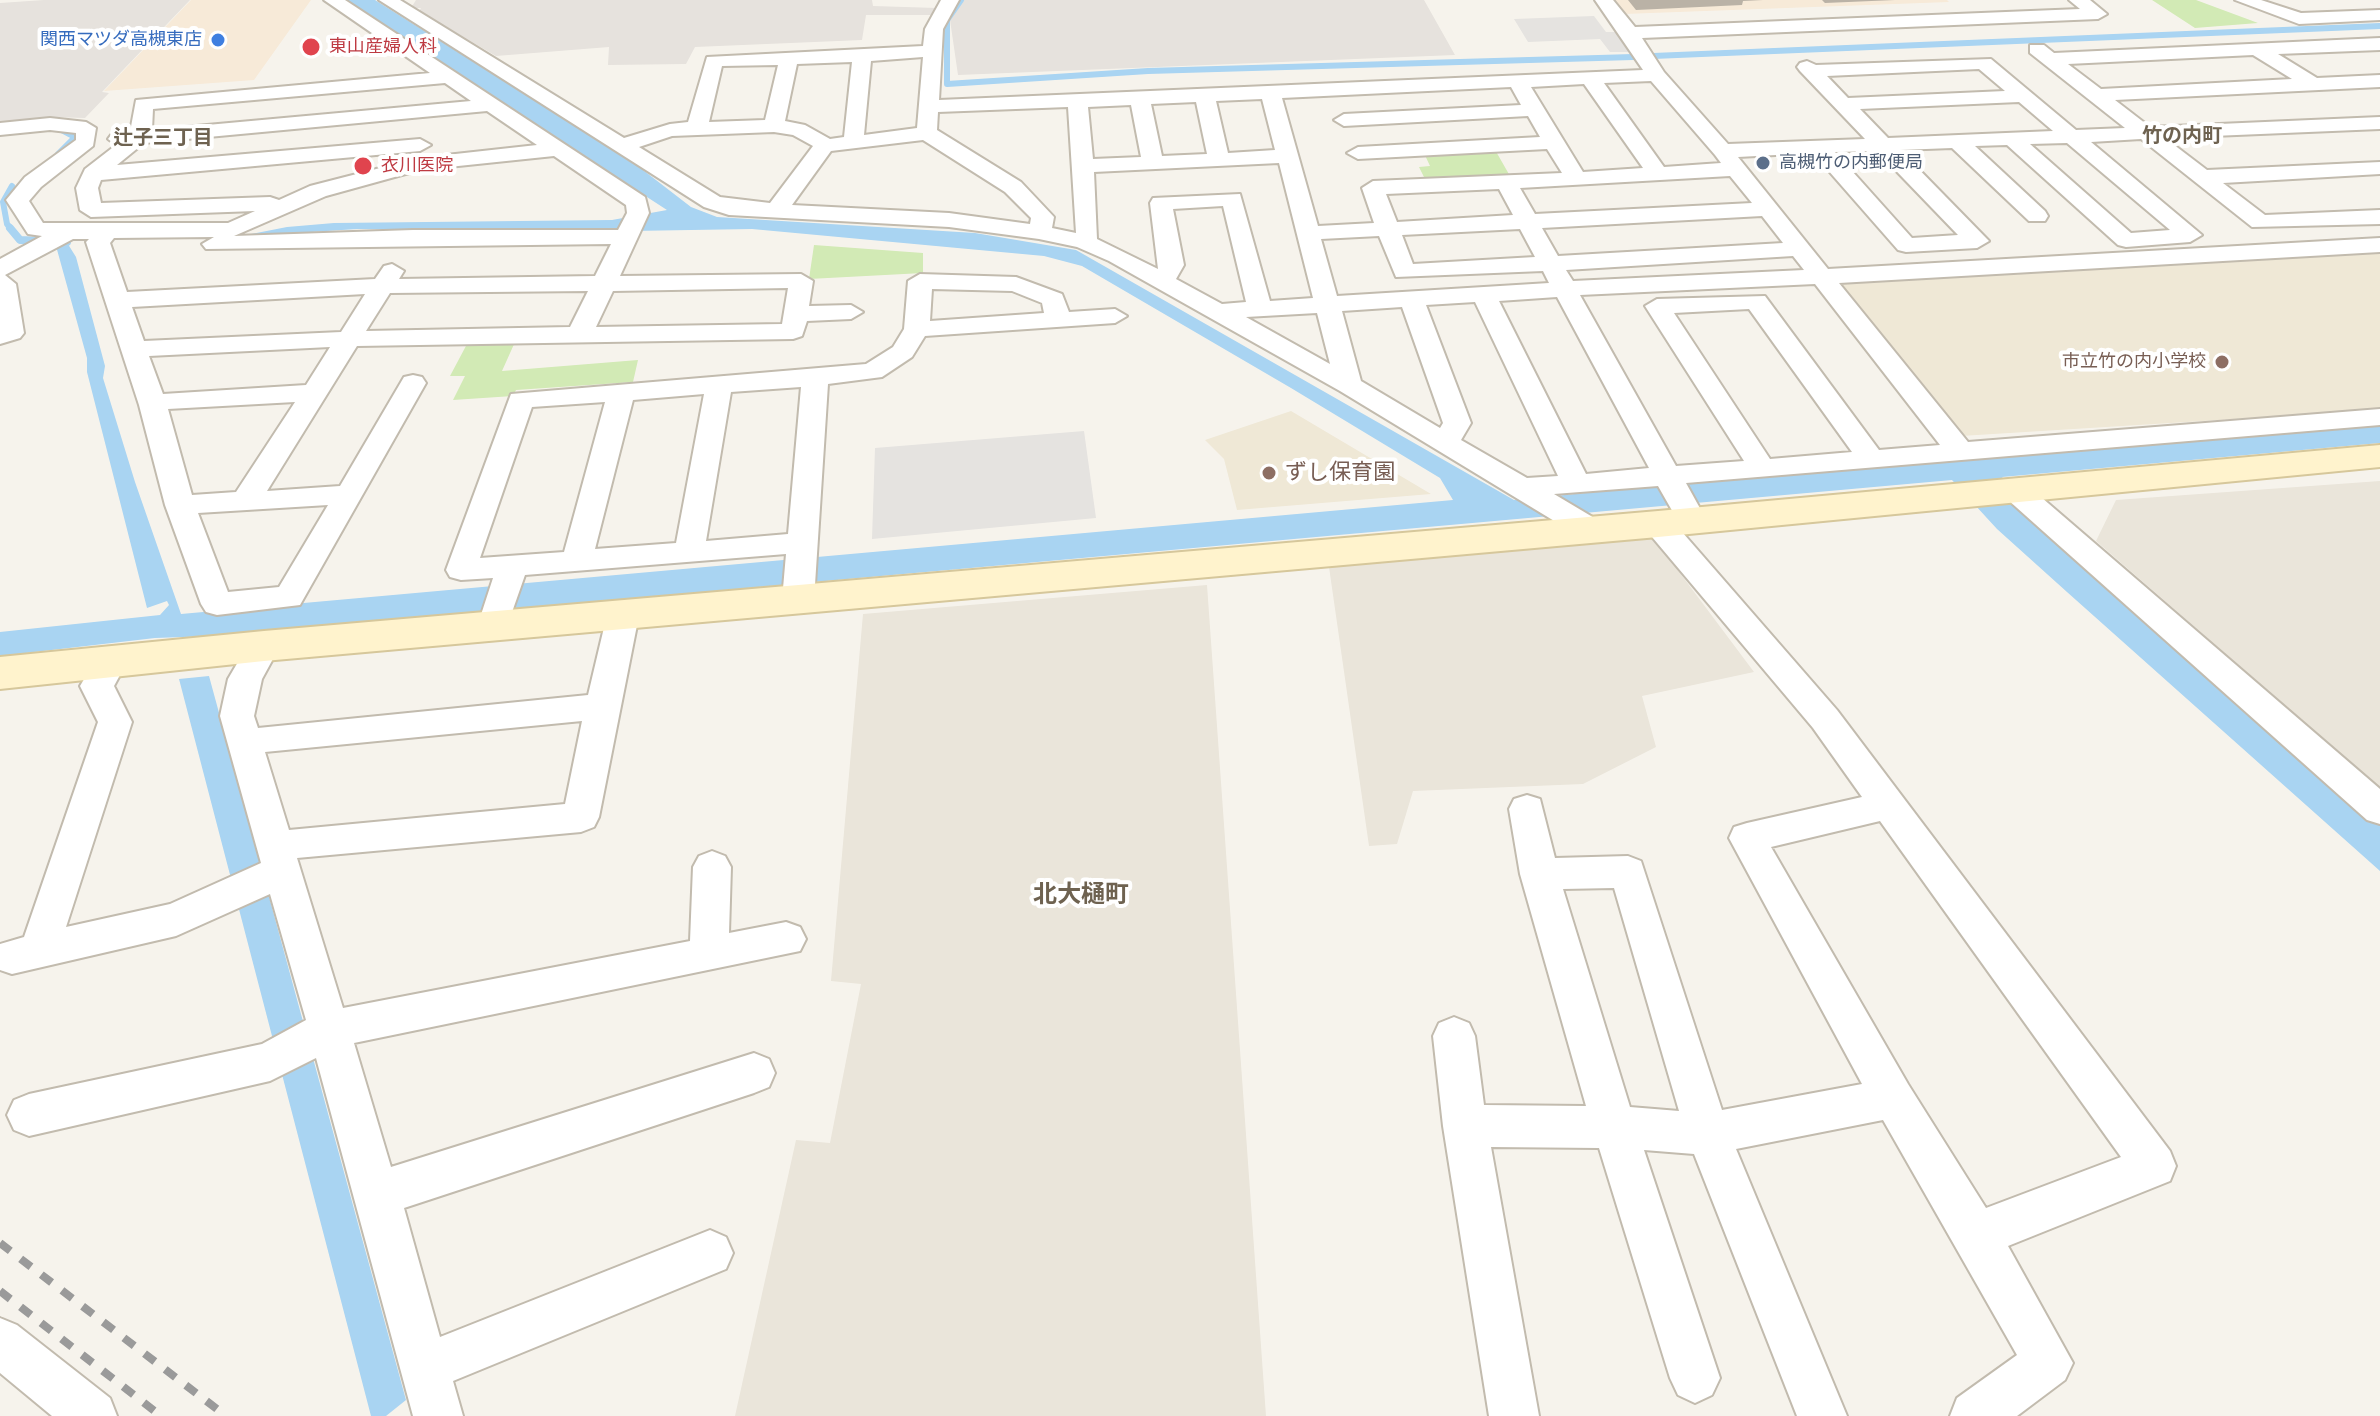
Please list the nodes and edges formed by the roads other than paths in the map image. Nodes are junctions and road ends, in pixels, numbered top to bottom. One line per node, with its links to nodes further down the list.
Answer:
1 (333, 0): 15 (street)
2 (388, 0): 47 (street)
3 (950, 0): 11 (street)
4 (1604, 0): 8 (street)
5 (2078, 0): 8 (street)
6 (2244, 0): 7 (street)
7 (2380, 11)
8 (1630, 33): 14 (street)
9 (2380, 44): 10 (street)
10 (2257, 49): 19 (street); 22 (street)
11 (932, 51): 12 (street); 29 (street)
12 (862, 56): 13 (street); 44 (street)
13 (789, 58): 34 (street); 35 (street)
14 (1656, 75): 16 (street); 55 (street)
15 (450, 77): 28 (street); 40 (street)
16 (1590, 78): 18 (street); 60 (street)
17 (2380, 81): 19 (street)
18 (1518, 82): 20 (street); 30 (street)
19 (2313, 84): 22 (street); 33 (street)
20 (1332, 92): 21 (street); 32 (street)
21 (1271, 95): 24 (street); 53 (street)
22 (2097, 95): 38 (street)
23 (2023, 96): 27 (street); 27 (street); 39 (street)
24 (1205, 97): 25 (street); 54 (street)
25 (1140, 99): 26 (street); 56 (street)
26 (1078, 101): 29 (street); 57 (street)
27 (1845, 104): 46 (street)
28 (488, 105): 31 (street); 50 (street)
29 (929, 106): 37 (street)
30 (1535, 110): 32 (street); 45 (street)
31 (434, 111): 40 (street); 52 (street)
32 (1344, 120): 51 (street)
33 (2378, 124): 38 (street)
34 (774, 126): 35 (street); 48 (street)
35 (697, 128): 47 (street)
36 (0, 129): 43 (street)
37 (927, 133): 44 (street); 75 (street)
38 (2148, 134): 39 (street); 62 (street)
39 (2072, 137): 41 (street); 41 (street)
40 (137, 138): 43 (street); 59 (street)
41 (2012, 139): 42 (street)
42 (1957, 141): 46 (street); 70 (street)
43 (86, 142): 61 (street)
44 (855, 142): 48 (street)
45 (1555, 142): 51 (street); 64 (street)
46 (1884, 143): 49 (street); 49 (street)
47 (624, 145): 69 (street)
48 (824, 146): 69 (street)
49 (1818, 146): 55 (street)
50 (560, 149): 52 (street); 73 (street)
51 (1358, 153): 66 (street)
52 (420, 155): 59 (street); 67 (street)
53 (1288, 156): 54 (street); 76 (street)
54 (1219, 160): 56 (street)
55 (1729, 160): 60 (street); 68 (street)
56 (1153, 163): 57 (street)
57 (1083, 166): 80 (street)
58 (2380, 168): 62 (street)
59 (93, 174): 67 (street)
60 (1658, 174): 64 (street)
61 (39, 177): 63 (street); 77 (street)
62 (2203, 177): 71 (street)
63 (10, 179)
64 (1576, 179): 65 (street)
65 (1506, 182): 66 (street); 72 (street)
66 (1373, 188): 74 (street)
67 (279, 206): 79 (street)
68 (1767, 209): 72 (street); 82 (street)
69 (776, 211): 75 (street)
70 (2037, 216)
71 (2380, 217)
72 (1528, 222): 74 (street); 83 (street)
73 (631, 227): 78 (street); 88 (street)
74 (1388, 229): 76 (street); 83 (street)
75 (1039, 232): 80 (street)
76 (1310, 233): 94 (street)
77 (65, 234): 79 (street); 84 (street)
78 (413, 237): 79 (street); 89 (street)
79 (104, 240): 93 (street)
80 (1084, 242): 87 (street)
81 (2380, 245): 85 (street)
82 (1799, 249): 83 (street); 85 (street)
83 (1550, 264): 90 (street)
84 (0, 269)
85 (1819, 275): 90 (street); 115 (street)
86 (0, 281): 103 (street)
87 (1162, 282): 95 (street); 97 (street)
88 (605, 283): 89 (street); 98 (street); 102 (street)
89 (382, 286): 93 (street); 104 (street)
90 (1563, 289): 91 (street); 124 (street)
91 (1483, 294): 92 (street); 119 (street)
92 (1411, 298): 94 (street); 114 (street)
93 (119, 300): 105 (street)
94 (1328, 304): 95 (street); 108 (street)
95 (1260, 308): 97 (street)
96 (851, 312): 98 (street)
97 (1214, 312): 108 (street)
98 (795, 314): 102 (street)
99 (1115, 316): 100 (street)
100 (1058, 319): 101 (street); 101 (street)
101 (917, 329): 106 (street)
102 (579, 335): 104 (street)
103 (0, 336)
104 (348, 339): 105 (street); 110 (street)
105 (135, 349): 112 (street)
106 (815, 378): 109 (street); 127 (street)
107 (413, 383): 122 (street)
108 (1349, 385): 114 (street)
109 (719, 386): 111 (street); 128 (street)
110 (313, 393): 112 (street); 123 (street)
111 (621, 393): 129 (street); 130 (street)
112 (153, 405): 125 (street)
113 (2380, 417): 115 (street)
114 (1445, 443): 120 (street)
115 (1958, 449): 117 (street)
116 (2380, 456): 121 (street)
117 (1870, 457): 118 (street); 118 (street)
118 (1763, 469): 124 (street)
119 (1576, 483): 120 (street); 124 (street)
120 (1524, 490): 126 (street)
121 (2017, 492): 124 (street); 141 (street)
122 (349, 495): 123 (street); 125 (street)
123 (246, 500): 125 (street)
124 (1674, 501): 126 (street); 139 (street)
125 (180, 505)
126 (1580, 523): 131 (street)
127 (802, 549): 128 (street); 131 (street)
128 (689, 552): 129 (street)
129 (577, 561): 130 (street)
130 (510, 573): 133 (street)
131 (799, 594): 132 (street)
132 (623, 615): 133 (street); 137 (street)
133 (495, 621): 134 (street)
134 (264, 646): 135 (street); 138 (street)
135 (111, 662): 136 (street); 142 (street)
136 (0, 673)
137 (602, 706): 138 (street); 142 (street)
138 (244, 745): 142 (street)
139 (1889, 805): 150 (street); 156 (street)
140 (1527, 809): 144 (street)
141 (2380, 810)
142 (274, 867): 147 (street)
143 (712, 867): 146 (street)
144 (1539, 874): 153 (street); 154 (street)
145 (786, 939): 146 (street)
146 (709, 954): 147 (street)
147 (320, 1034): 151 (street); 155 (street)
148 (1454, 1036): 152 (street)
149 (754, 1073): 155 (street)
150 (1893, 1098): 154 (street); 156 (street)
151 (29, 1115)
152 (1465, 1126): 153 (street); 163 (street)
153 (1615, 1127): 154 (street); 160 (street)
154 (1708, 1134): 164 (street)
155 (377, 1194): 159 (street)
156 (1976, 1235): 165 (street)
157 (710, 1253): 159 (street)
158 (0, 1342): 161 (street)
159 (426, 1367): 162 (street)
160 (1695, 1378)
161 (92, 1416)
162 (438, 1416)
163 (1514, 1416)
164 (1822, 1416)
165 (1975, 1416)

